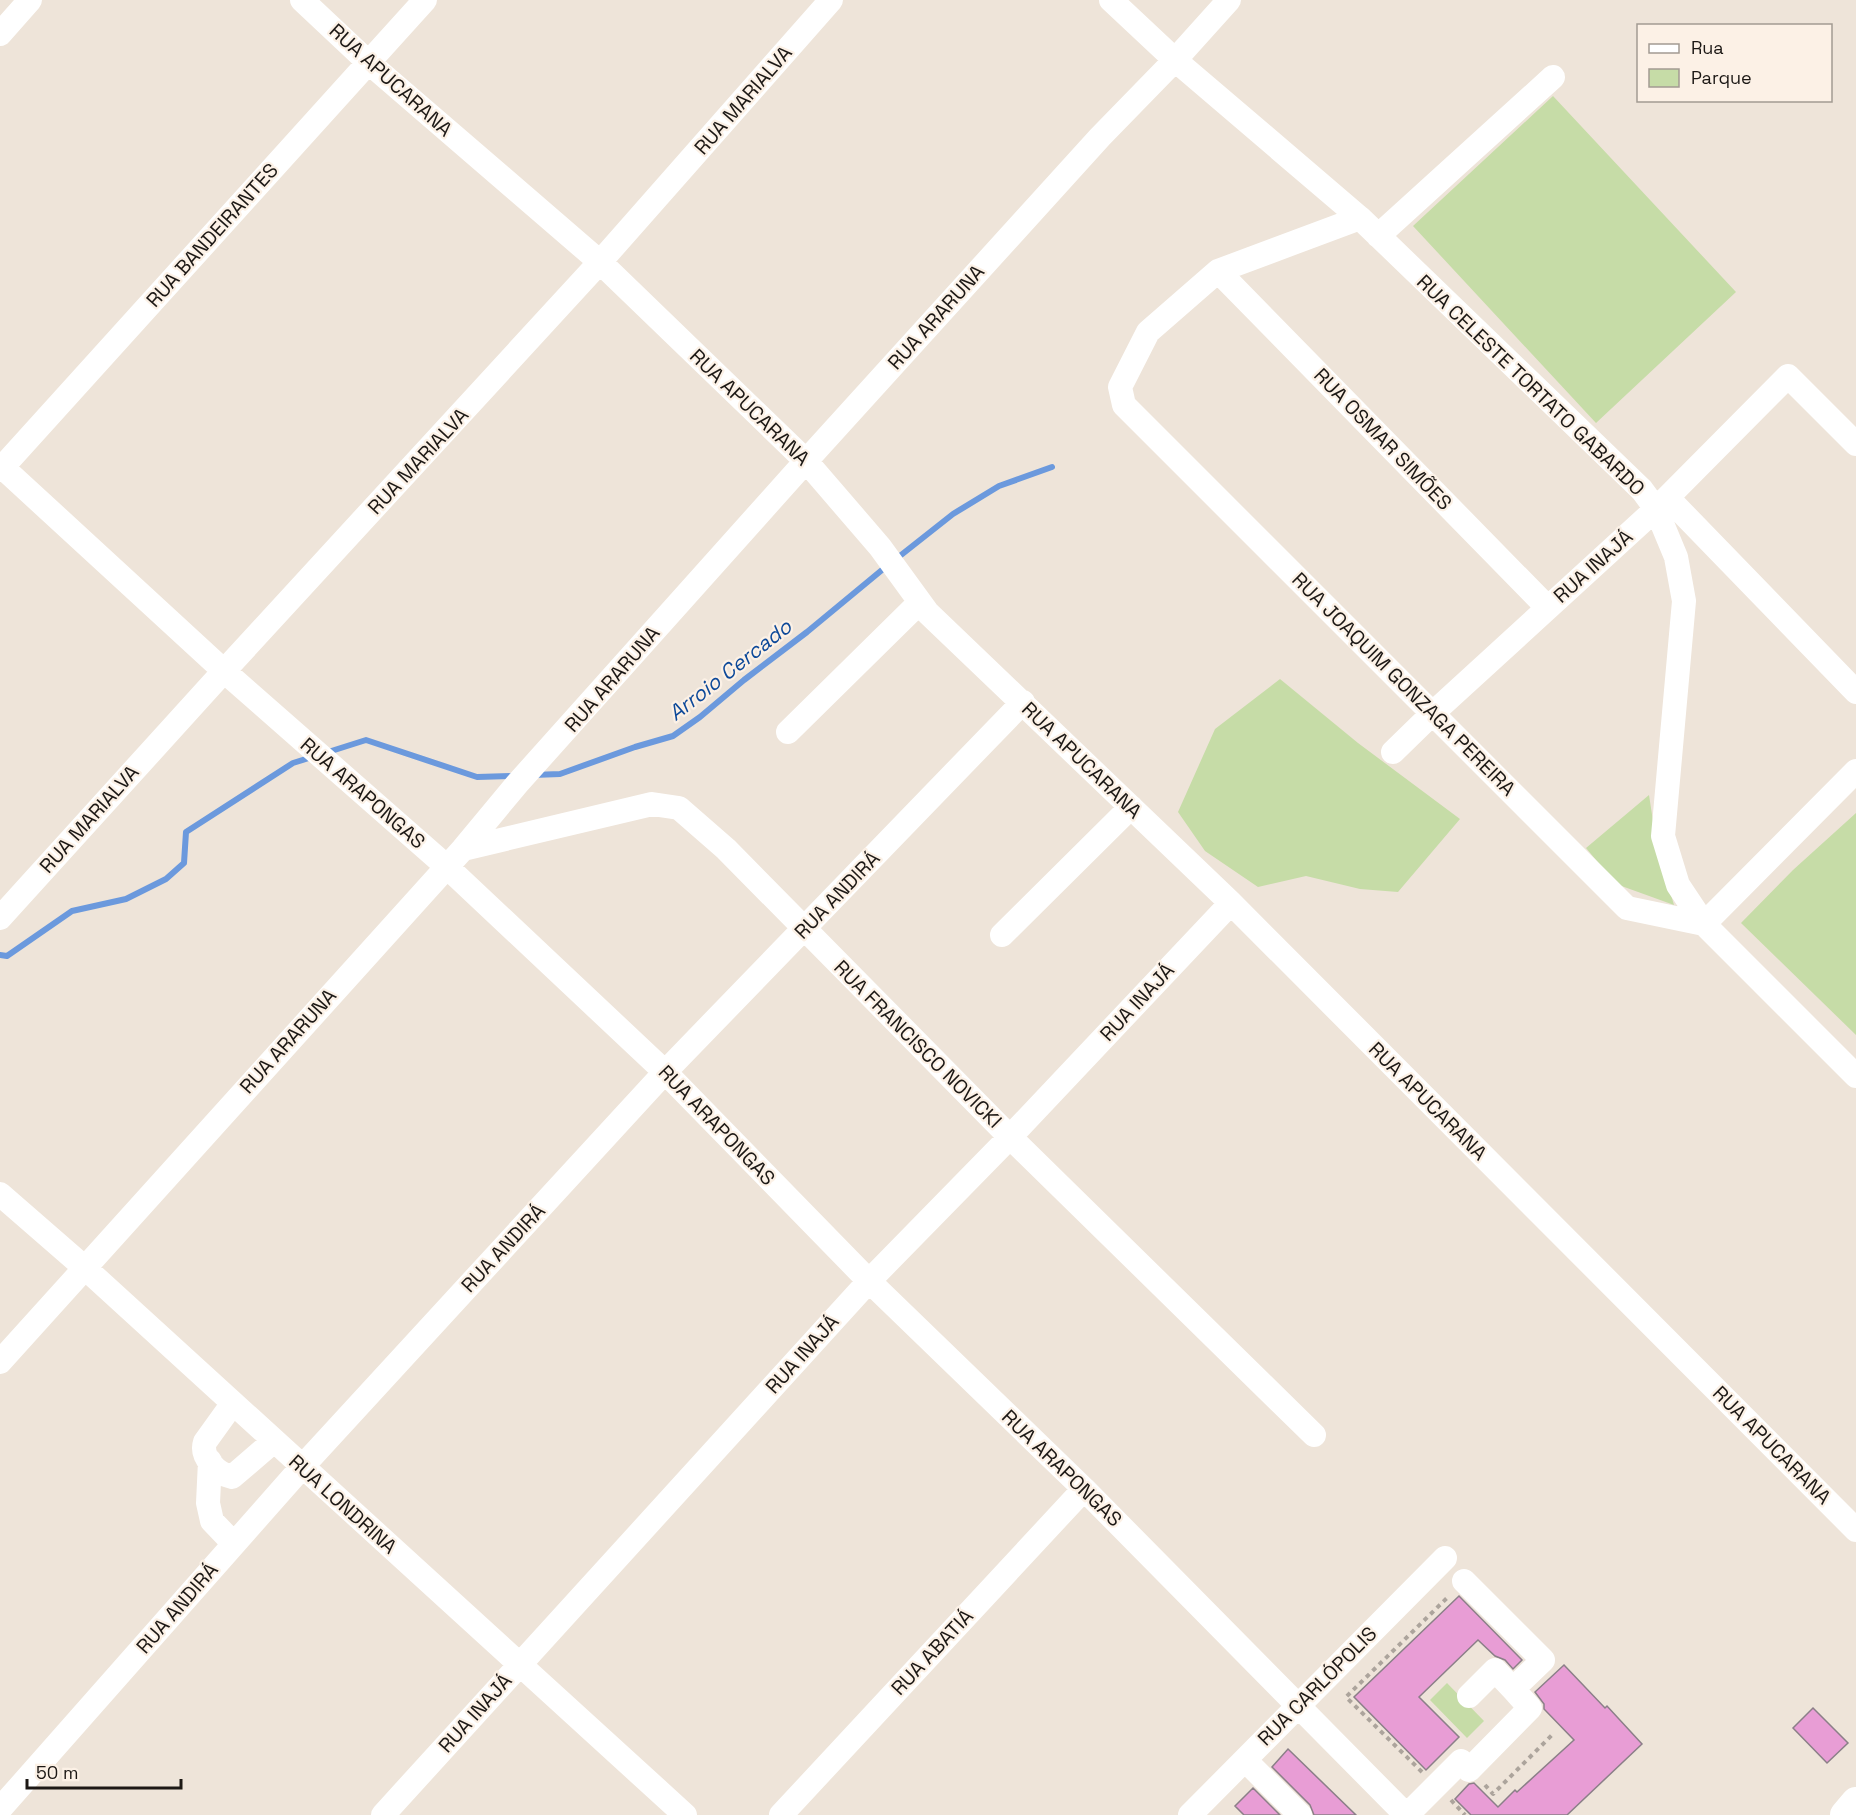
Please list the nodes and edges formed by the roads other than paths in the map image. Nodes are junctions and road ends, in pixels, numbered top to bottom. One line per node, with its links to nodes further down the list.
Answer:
1 (30, 0): 7 (street)
2 (302, 0): 9 (street, RUA APUCARANA)
3 (425, 0): 9 (street, RUA BANDEIRANTES)
4 (831, 0): 13 (street, RUA MARIALVA)
5 (1111, 0): 8 (street, RUA CELESTE TORTATO GABARDO)
6 (1229, 0): 8 (street, RUA ARARUNA)
7 (0, 34)
8 (1175, 60): 11 (street, RUA CELESTE TORTATO GABARDO); 16 (street, RUA ARARUNA)
9 (369, 62): 13 (street, RUA APUCARANA); 17 (street, RUA BANDEIRANTES)
10 (1553, 77): 12 (street)
11 (1360, 218): 12 (street, RUA CELESTE TORTATO GABARDO); 14 (street)
12 (1378, 236): 18 (street, RUA CELESTE TORTATO GABARDO)
13 (600, 262): 16 (street, RUA APUCARANA); 21 (street, RUA MARIALVA)
14 (1218, 271): 20 (street, RUA OSMAR SIMÕES); 24 (street, RUA JOAQUIM GONZAGA PEREIRA)
15 (1856, 444): 18 (street, RUA INAJÁ)
16 (806, 460): 19 (street, RUA APUCARANA); 29 (street, RUA ARARUNA)
17 (1, 467): 21 (street, RUA ARAPONGAS)
18 (1662, 504): 20 (street, RUA INAJÁ); 22 (street); 33 (street, RUA CELESTE TORTATO GABARDO)
19 (919, 603): 23 (street, RUA APUCARANA); 25 (street)
20 (1547, 607): 24 (street, RUA INAJÁ)
21 (224, 671): 30 (street, RUA ARAPONGAS); 32 (street, RUA MARIALVA)
22 (1856, 692)
23 (1023, 702): 28 (street, RUA APUCARANA); 34 (street, RUA ANDIRÁ)
24 (1432, 713): 26 (street, RUA INAJÁ); 33 (street, RUA JOAQUIM GONZAGA PEREIRA)
25 (788, 732)
26 (1393, 752)
27 (1856, 771): 33 (street)
28 (1131, 807): 31 (street, RUA APUCARANA); 35 (street)
29 (463, 849): 30 (street, RUA ARARUNA); 34 (street, RUA FRANCISCO NOVICKI)
30 (446, 866): 36 (street, RUA ARAPONGAS); 40 (street, RUA ARARUNA)
31 (1231, 903): 38 (street, RUA INAJÁ); 49 (street, RUA APUCARANA)
32 (0, 918)
33 (1704, 924): 37 (street, RUA CELESTE TORTATO GABARDO)
34 (804, 928): 36 (street, RUA ANDIRÁ); 38 (street, RUA FRANCISCO NOVICKI)
35 (1002, 935)
36 (665, 1072): 41 (street, RUA ARAPONGAS); 47 (street, RUA ANDIRÁ)
37 (1856, 1076)
38 (1010, 1137): 41 (street, RUA INAJÁ); 44 (street, RUA FRANCISCO NOVICKI)
39 (0, 1194): 40 (street, RUA LONDRINA)
40 (85, 1268): 42 (street, RUA ARARUNA); 43 (street, RUA LONDRINA)
41 (869, 1281): 48 (street, RUA ARAPONGAS); 53 (street, RUA INAJÁ)
42 (0, 1362)
43 (233, 1403): 45 (street, RUA LONDRINA); 46 (street)
44 (1314, 1435)
45 (274, 1441): 46 (street); 47 (street, RUA LONDRINA)
46 (210, 1461): 50 (street)
47 (302, 1467): 50 (street, RUA ANDIRÁ); 53 (street, RUA LONDRINA)
48 (1084, 1489): 56 (street, RUA ARAPONGAS); 62 (street, RUA ABATIÁ)
49 (1856, 1530)
50 (234, 1544): 59 (street, RUA ANDIRÁ)
51 (1445, 1557): 56 (street, RUA CARLÓPOLIS)
52 (1464, 1581): 54 (street)
53 (519, 1664): 60 (street, RUA INAJÁ); 61 (street, RUA LONDRINA)
54 (1514, 1689): 55 (street); 65 (street)
55 (1469, 1696)
56 (1298, 1705): 57 (street, RUA CARLÓPOLIS); 65 (street, RUA ARAPONGAS)
57 (1245, 1760): 63 (street, RUA CARLÓPOLIS); 64 (street)
58 (1856, 1802): 66 (main road)
59 (0, 1809)
60 (383, 1815)
61 (685, 1815)
62 (781, 1815)
63 (1190, 1815)
64 (1300, 1815)
65 (1407, 1815)
66 (1845, 1815)

